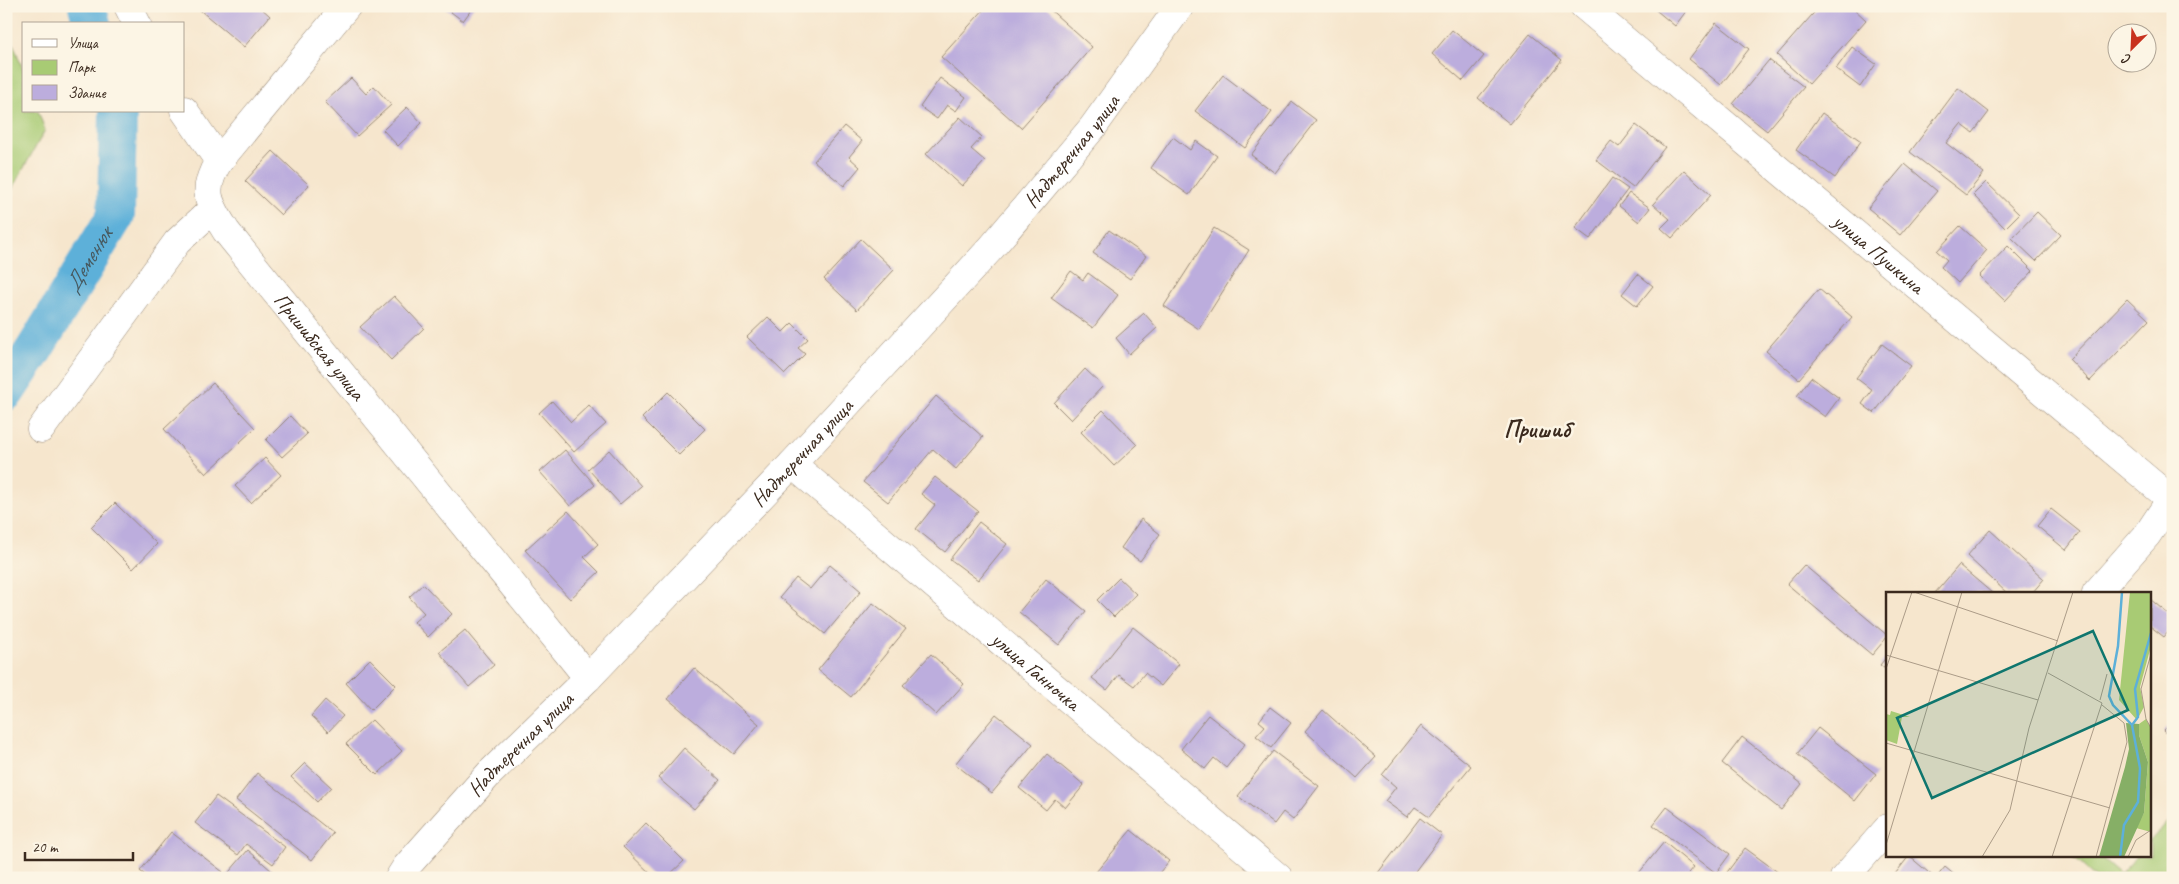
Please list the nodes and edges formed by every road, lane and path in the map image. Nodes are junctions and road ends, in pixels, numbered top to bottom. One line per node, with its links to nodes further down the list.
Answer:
1 (128, 6): 5 (street)
2 (347, 6): 7 (street, Пришибская улица)
3 (1180, 6): 10 (street, Надтеречная улица)
4 (1584, 6): 11 (street, улица Пушкина)
5 (136, 22)
6 (185, 111): 7 (street)
7 (220, 162): 8 (street, Пришибская улица)
8 (213, 209): 9 (street); 13 (street, Пришибская улица)
9 (41, 429)
10 (792, 464): 13 (street, Надтеречная улица); 16 (street, улица Ганночка)
11 (2172, 499): 12 (street)
12 (2097, 592)
13 (588, 678): 15 (street, Надтеречная улица)
14 (1886, 830): 17 (street)
15 (399, 878)
16 (1279, 878)
17 (1844, 878)

